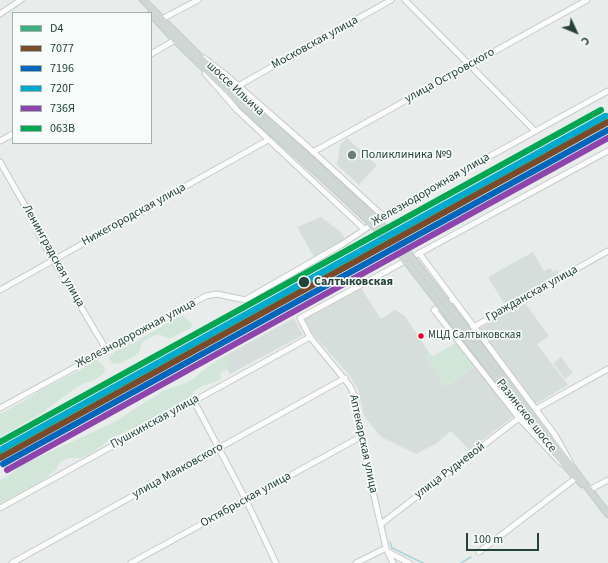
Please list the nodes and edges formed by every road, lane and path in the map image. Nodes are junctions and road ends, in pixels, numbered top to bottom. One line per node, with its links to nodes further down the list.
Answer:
1 (21, 0): 8 (street)
2 (142, 0): 7 (main road, шоссе Ильича); 10 (main road, шоссе Ильича)
3 (198, 0): 10 (street)
4 (391, 0): 17 (street, Московская улица)
5 (405, 0): 16 (street)
6 (587, 0): 16 (street, улица Островского)
7 (150, 12)
8 (0, 14)
9 (152, 14): 11 (main road, шоссе Ильича)
10 (162, 20): 12 (main road, шоссе Ильича)
11 (175, 40): 12 (main road, шоссе Ильича); 14 (street)
12 (185, 45): 13 (main road, шоссе Ильича); 15 (main road, шоссе Ильича)
13 (193, 49): 17 (street); 26 (main road, шоссе Ильича)
14 (152, 53)
15 (194, 58): 21 (street); 26 (main road, шоссе Ильича)
16 (470, 65): 19 (street); 24 (street, улица Островского)
17 (238, 86): 24 (street)
18 (608, 91): 19 (street, Железнодорожная улица)
19 (535, 131): 29 (street, Железнодорожная улица)
20 (12, 135): 22 (street)
21 (268, 140): 28 (street); 34 (street, Нижегородская улица)
22 (0, 141)
23 (608, 151): 32 (street)
24 (313, 152): 27 (street)
25 (0, 162): 34 (street, Ленинградская улица)
26 (327, 178): 50 (main road, Разинское шоссе, bridge); 50 (main road, Разинское шоссе, bridge)
27 (363, 198): 28 (street); 29 (street)
28 (349, 214): 30 (street)
29 (383, 216): 30 (street, Железнодорожная улица)
30 (364, 229): 41 (street, Железнодорожная улица)
31 (608, 252): 38 (street, Гражданская улица)
32 (419, 253): 33 (street); 35 (street)
33 (409, 259): 35 (street); 39 (street, Аптекарская улица)
34 (53, 260): 36 (street, Нижегородская улица); 41 (street, Ленинградская улица)
35 (441, 283): 37 (street)
36 (0, 290)
37 (453, 300): 38 (street); 40 (street)
38 (474, 327): 40 (street, Гражданская улица); 46 (street)
39 (310, 337): 43 (street, Аптекарская улица); 44 (street, Пушкинская улица)
40 (455, 337): 47 (street)
41 (106, 349): 45 (street, Железнодорожная улица)
42 (608, 369): 46 (street)
43 (345, 378): 48 (street, Аптекарская улица); 49 (street, улица Маяковского)
44 (194, 401): 49 (street); 55 (street, Пушкинская улица)
45 (0, 408)
46 (536, 409): 50 (street)
47 (519, 418): 50 (street); 57 (street, улица Рудневой)
48 (362, 436): 54 (street, Октябрьская улица); 57 (street, Аптекарская улица)
49 (219, 448): 54 (street); 60 (street, улица Маяковского)
50 (571, 468): 51 (main road, Разинское шоссе); 53 (main road, Разинское шоссе)
51 (576, 478): 53 (main road, Разинское шоссе); 59 (street)
52 (608, 480): 53 (street)
53 (589, 490): 56 (main road, Разинское шоссе)
54 (246, 500): 61 (street, Октябрьская улица); 62 (street)
55 (0, 508)
56 (608, 514)
57 (381, 524): 58 (street, Аптекарская улица)
58 (387, 550): 63 (street); 64 (street, Аптекарская улица); 65 (street)
59 (479, 552)
60 (12, 563)
61 (131, 563)
62 (276, 563)
63 (356, 563)
64 (393, 563)
65 (409, 563)

